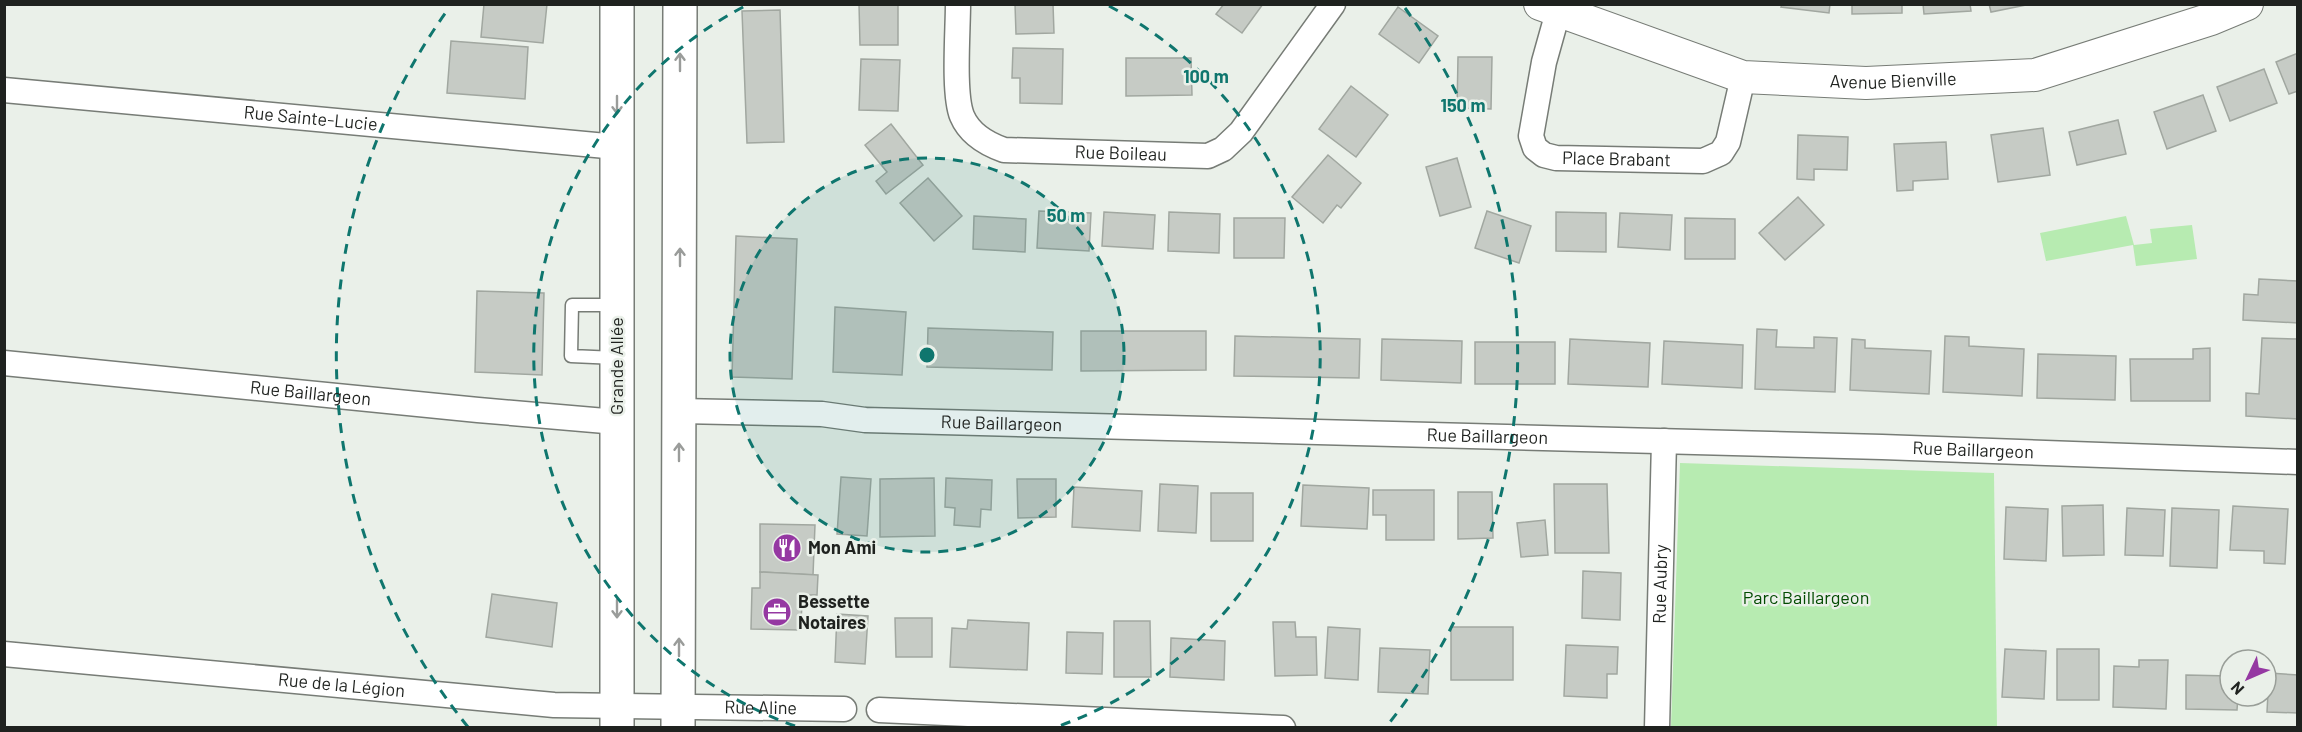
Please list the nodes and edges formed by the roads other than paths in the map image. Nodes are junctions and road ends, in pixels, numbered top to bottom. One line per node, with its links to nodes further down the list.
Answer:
1 (617, 4): 9 (main road, Grande Allée, one-way to 9)
2 (680, 4): 13 (main road, one-way to 2)
3 (958, 4): 4 (street, Rue Boileau)
4 (1333, 4)
5 (2247, 4): 7 (street, Avenue Bienville)
6 (1549, 8): 7 (street, Avenue Bienville); 7 (street, Place Brabant)
7 (1743, 77)
8 (4, 90): 9 (street, Rue Sainte-Lucie)
9 (617, 147): 10 (main road, Grande Allée)
10 (617, 305): 11 (main road, Grande Allée); 11 (lane)
11 (617, 358): 14 (main road, Grande Allée)
12 (4, 363): 14 (street, Rue Baillargeon)
13 (680, 411): 15 (street, Rue Baillargeon); 21 (main road, one-way to 13)
14 (617, 422): 20 (main road, Grande Allée, one-way to 20)
15 (1664, 441): 16 (street, Rue Baillargeon); 23 (street, Rue Aubry)
16 (2298, 462)
17 (4, 654): 20 (street, Rue de la Légion)
18 (844, 709): 21 (street, Rue Aline)
19 (879, 710): 22 (street)
20 (617, 717): 21 (street, Rue de la Légion)
21 (679, 717)
22 (1283, 728)
23 (1657, 728)

